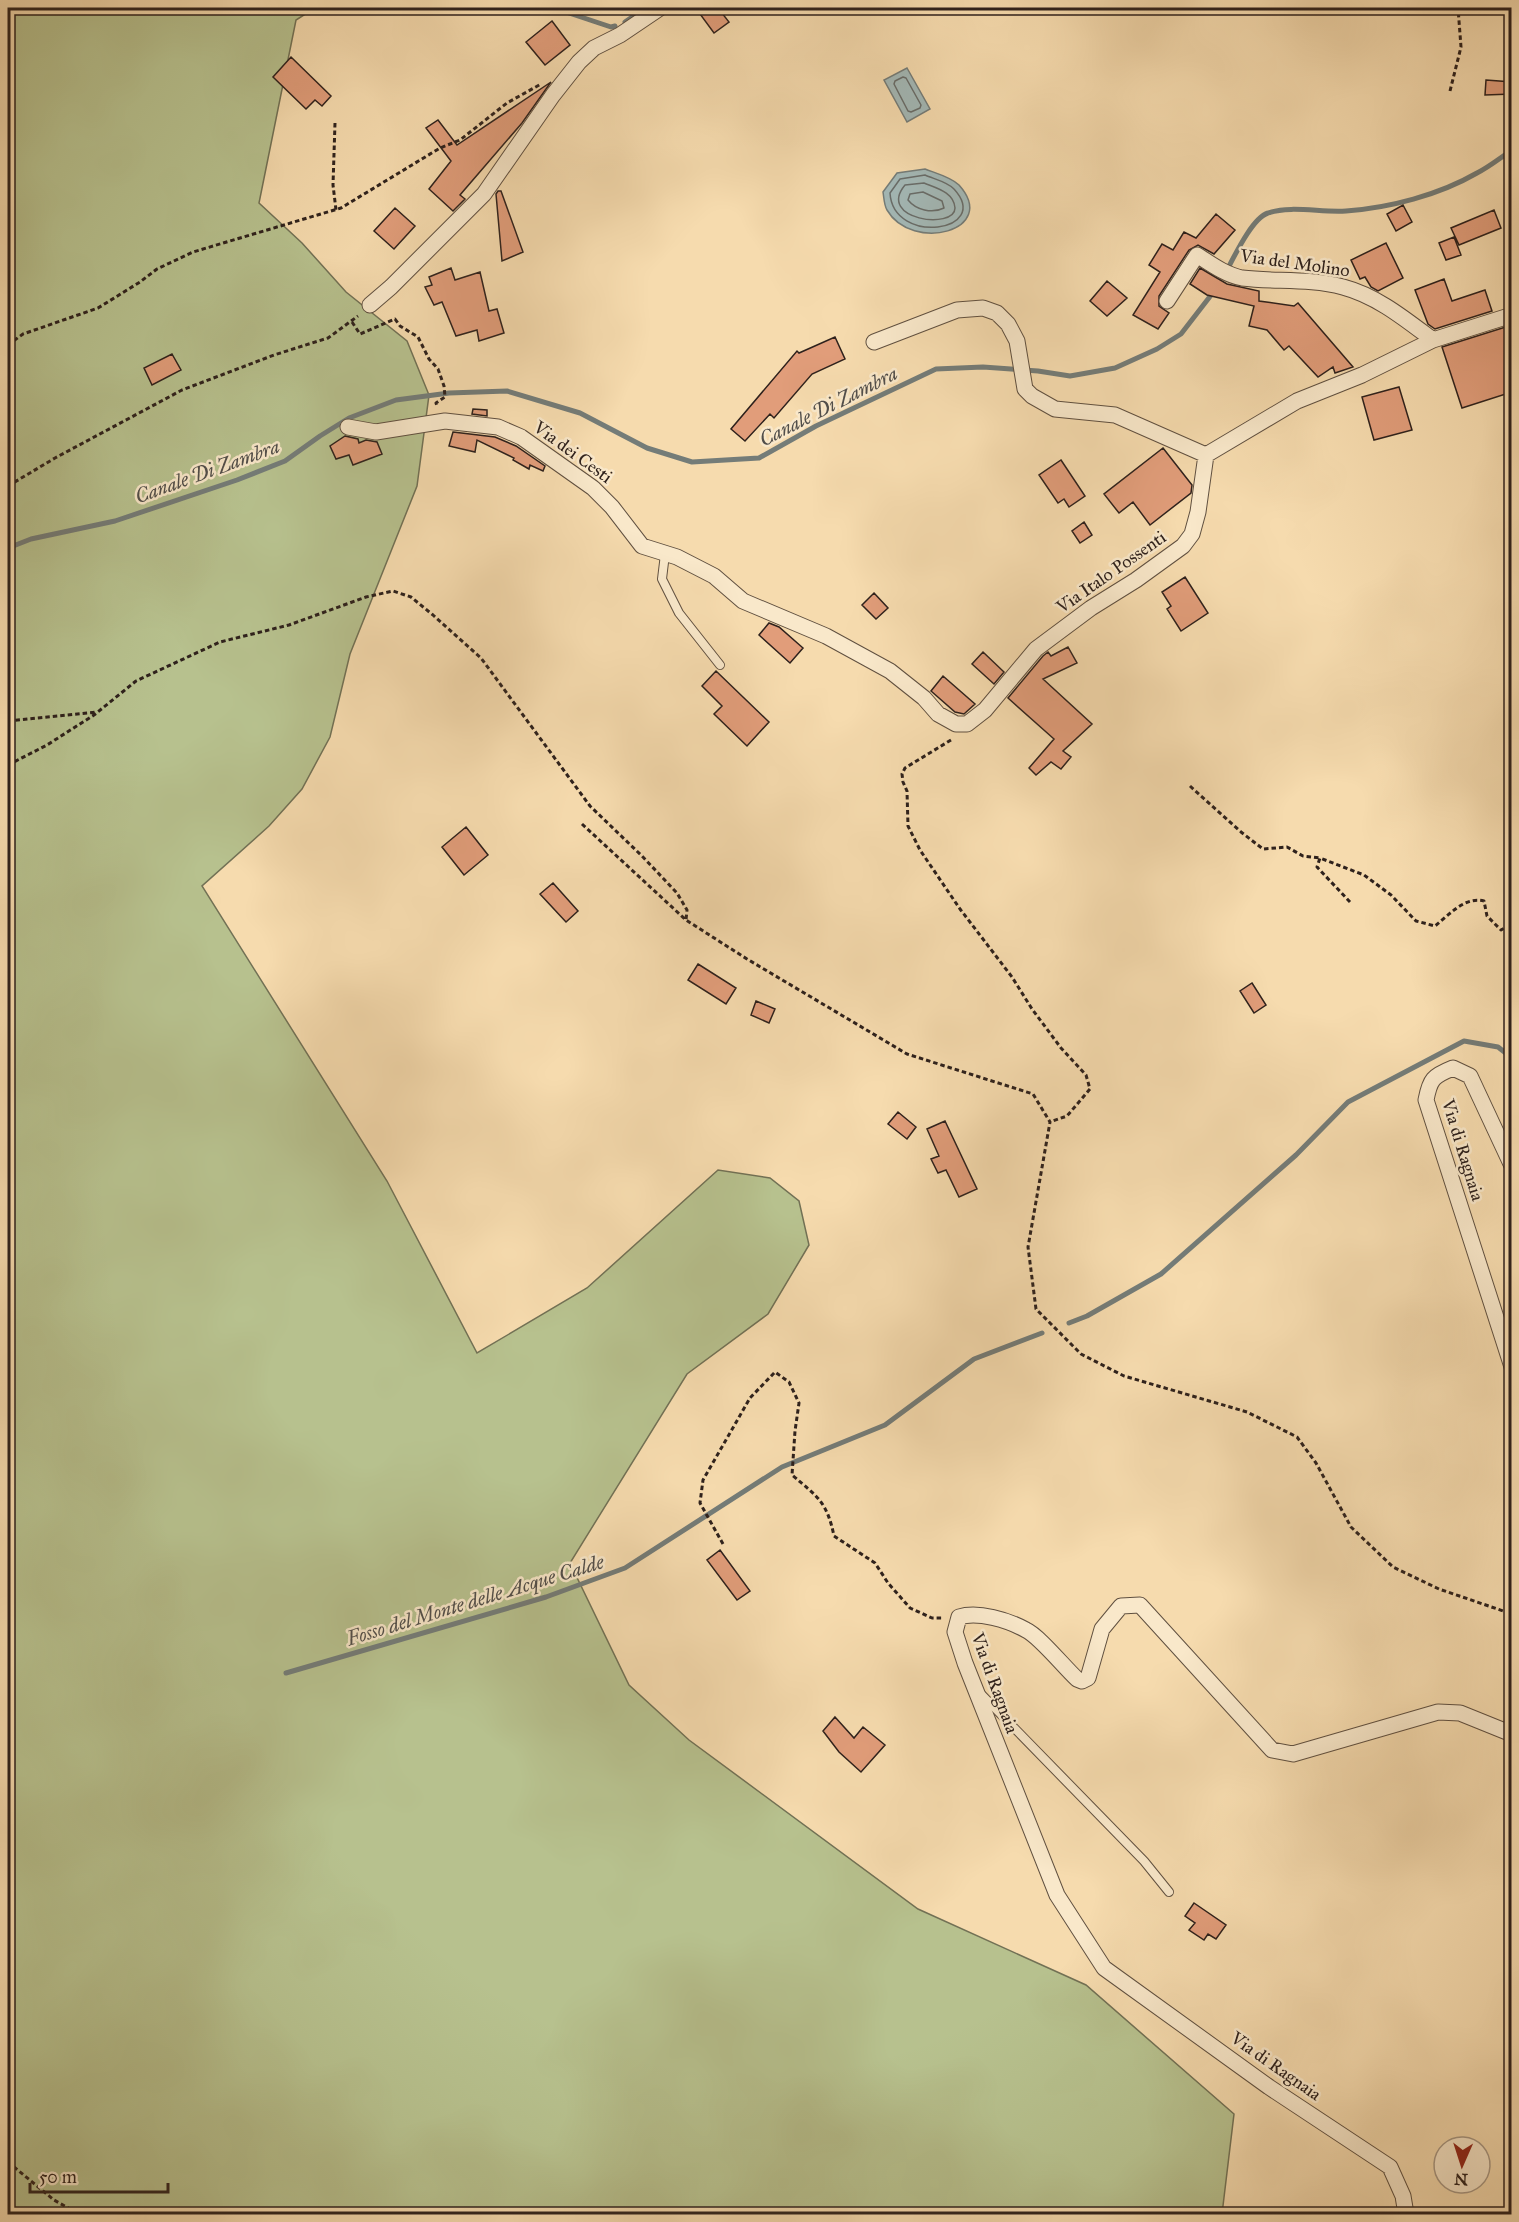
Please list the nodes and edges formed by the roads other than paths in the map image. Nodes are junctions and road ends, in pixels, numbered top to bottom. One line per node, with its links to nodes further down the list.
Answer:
1 (660, 8): 3 (street)
2 (1167, 301): 5 (street, Via del Molino)
3 (370, 305)
4 (1512, 315): 5 (street)
5 (1433, 340): 8 (street)
6 (874, 342): 8 (street)
7 (348, 427): 9 (street, Via dei Cesti)
8 (1206, 455): 11 (street, Via Italo Possenti)
9 (665, 554): 10 (lane); 11 (street, Via dei Cesti)
10 (720, 665)
11 (962, 724)
12 (1512, 1166): 13 (street, Via di Ragnaia)
13 (1512, 1367)
14 (975, 1688): 15 (street, Via di Ragnaia); 16 (lane); 17 (street, Via di Ragnaia)
15 (1512, 1734)
16 (1169, 1892)
17 (1406, 2214)

